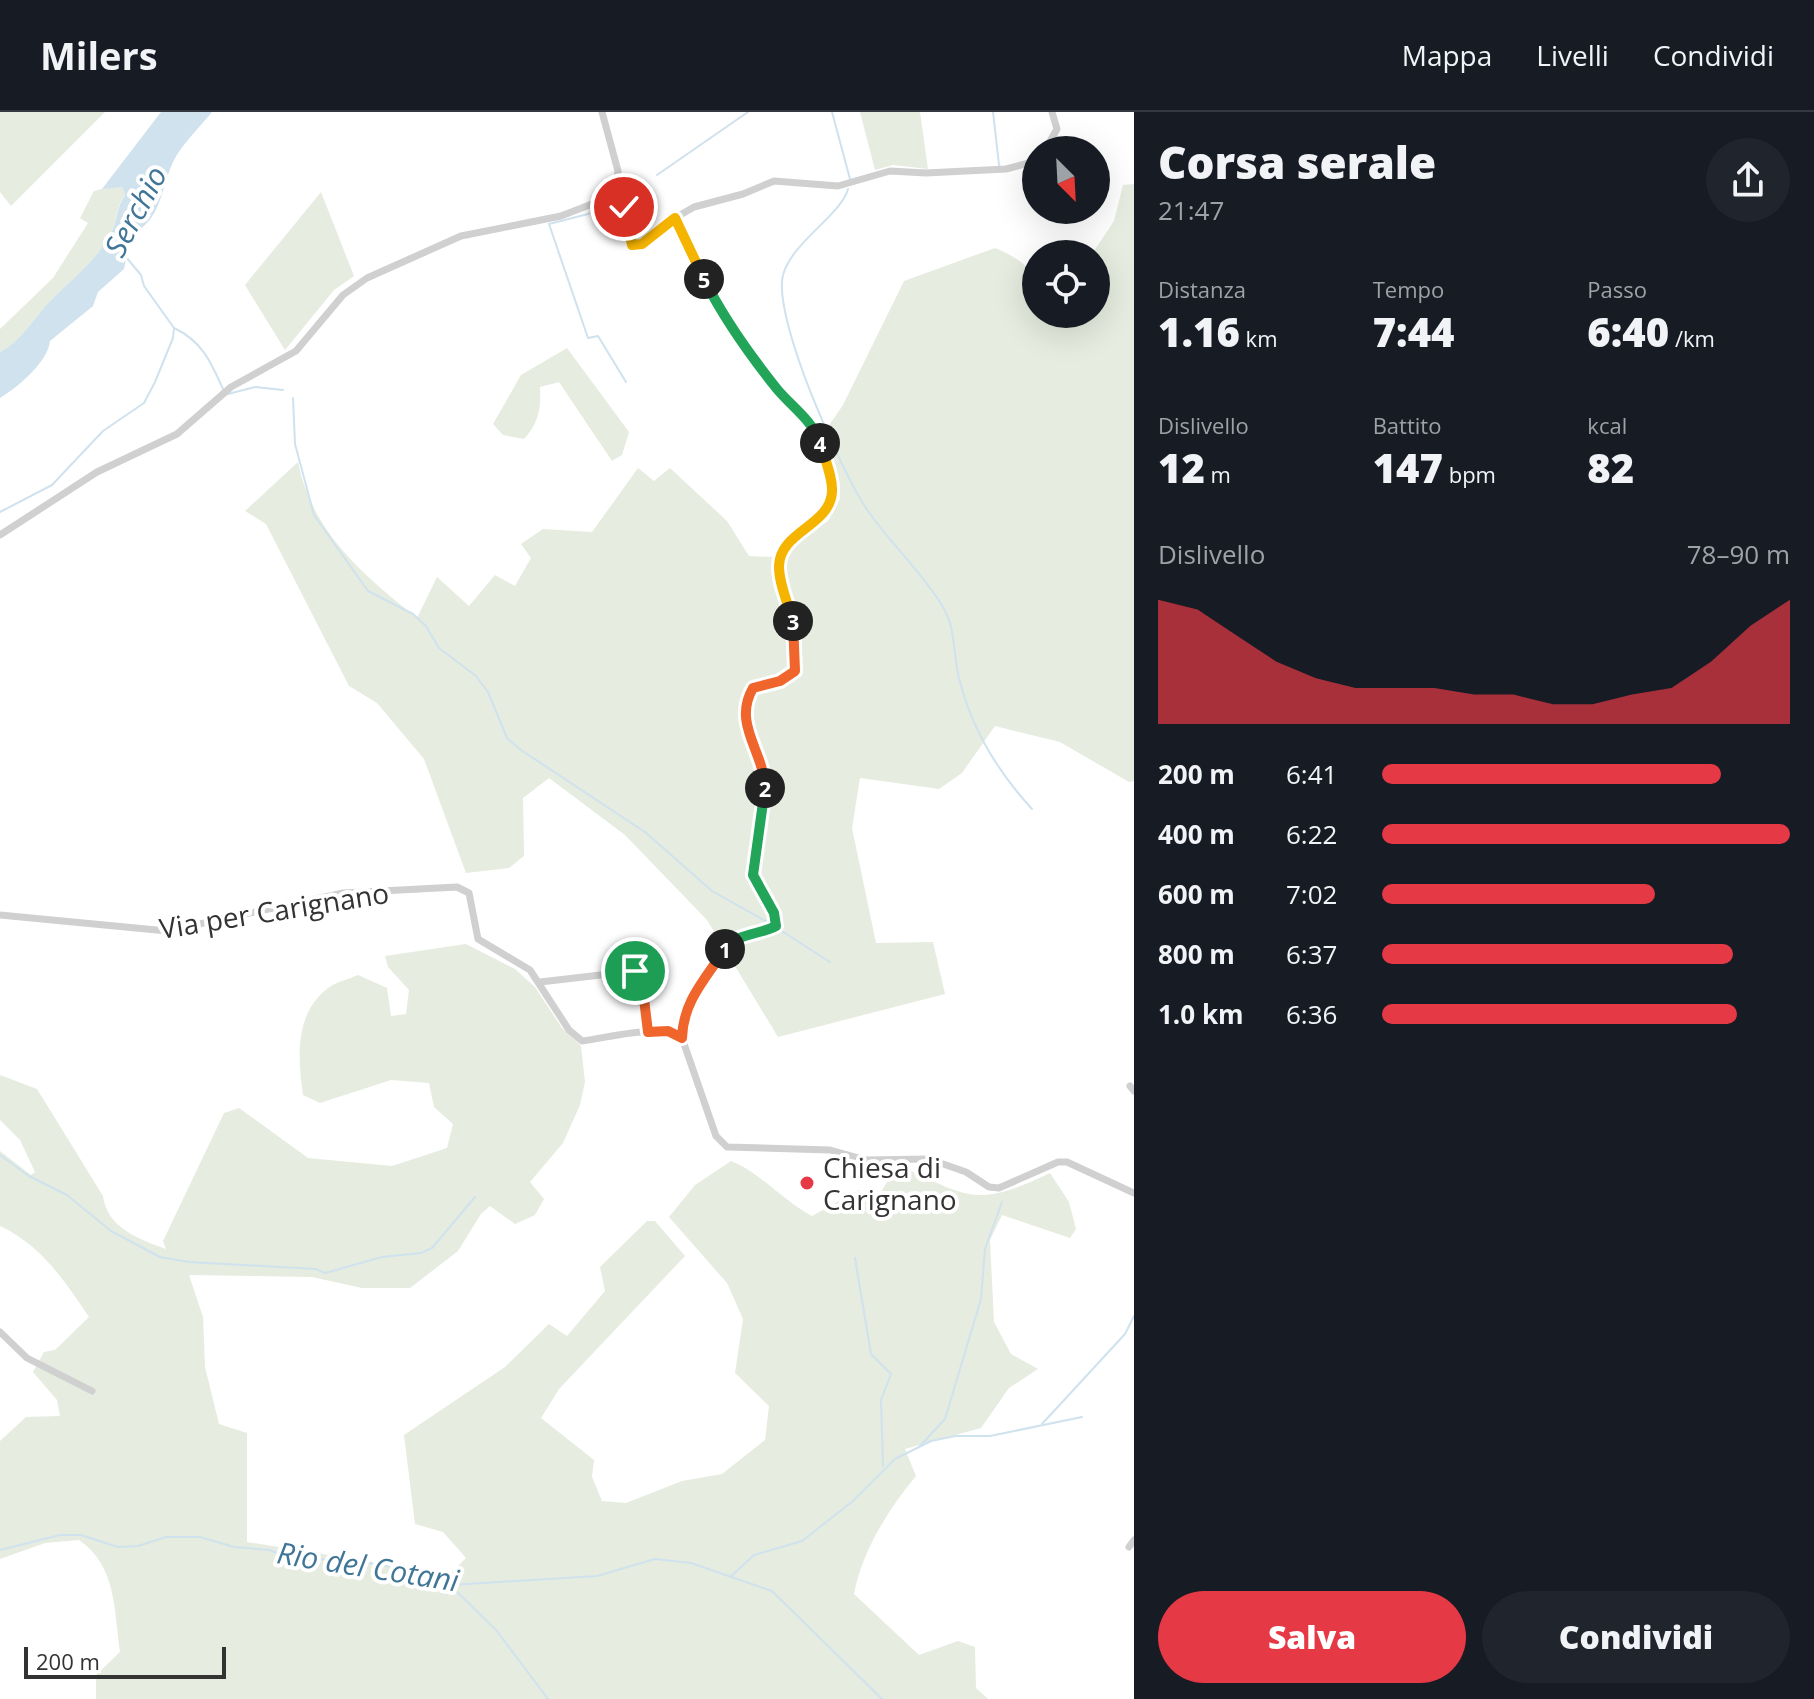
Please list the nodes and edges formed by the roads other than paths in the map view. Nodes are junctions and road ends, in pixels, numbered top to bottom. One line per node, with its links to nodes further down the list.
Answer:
1 (602, 112): 5 (street)
2 (1052, 112): 3 (street)
3 (1053, 136)
4 (1022, 165): 6 (street)
5 (616, 190): 6 (street); 7 (street)
6 (675, 218): 11 (street)
7 (0, 535)
8 (0, 915): 9 (street, Via per Carignano)
9 (540, 982): 10 (street, Via per Carignano); 10 (street)
10 (648, 1032): 11 (street, Via per Carignano)
11 (682, 1038): 12 (street)
12 (1134, 1193)
13 (0, 1332): 14 (street)
14 (92, 1391)

